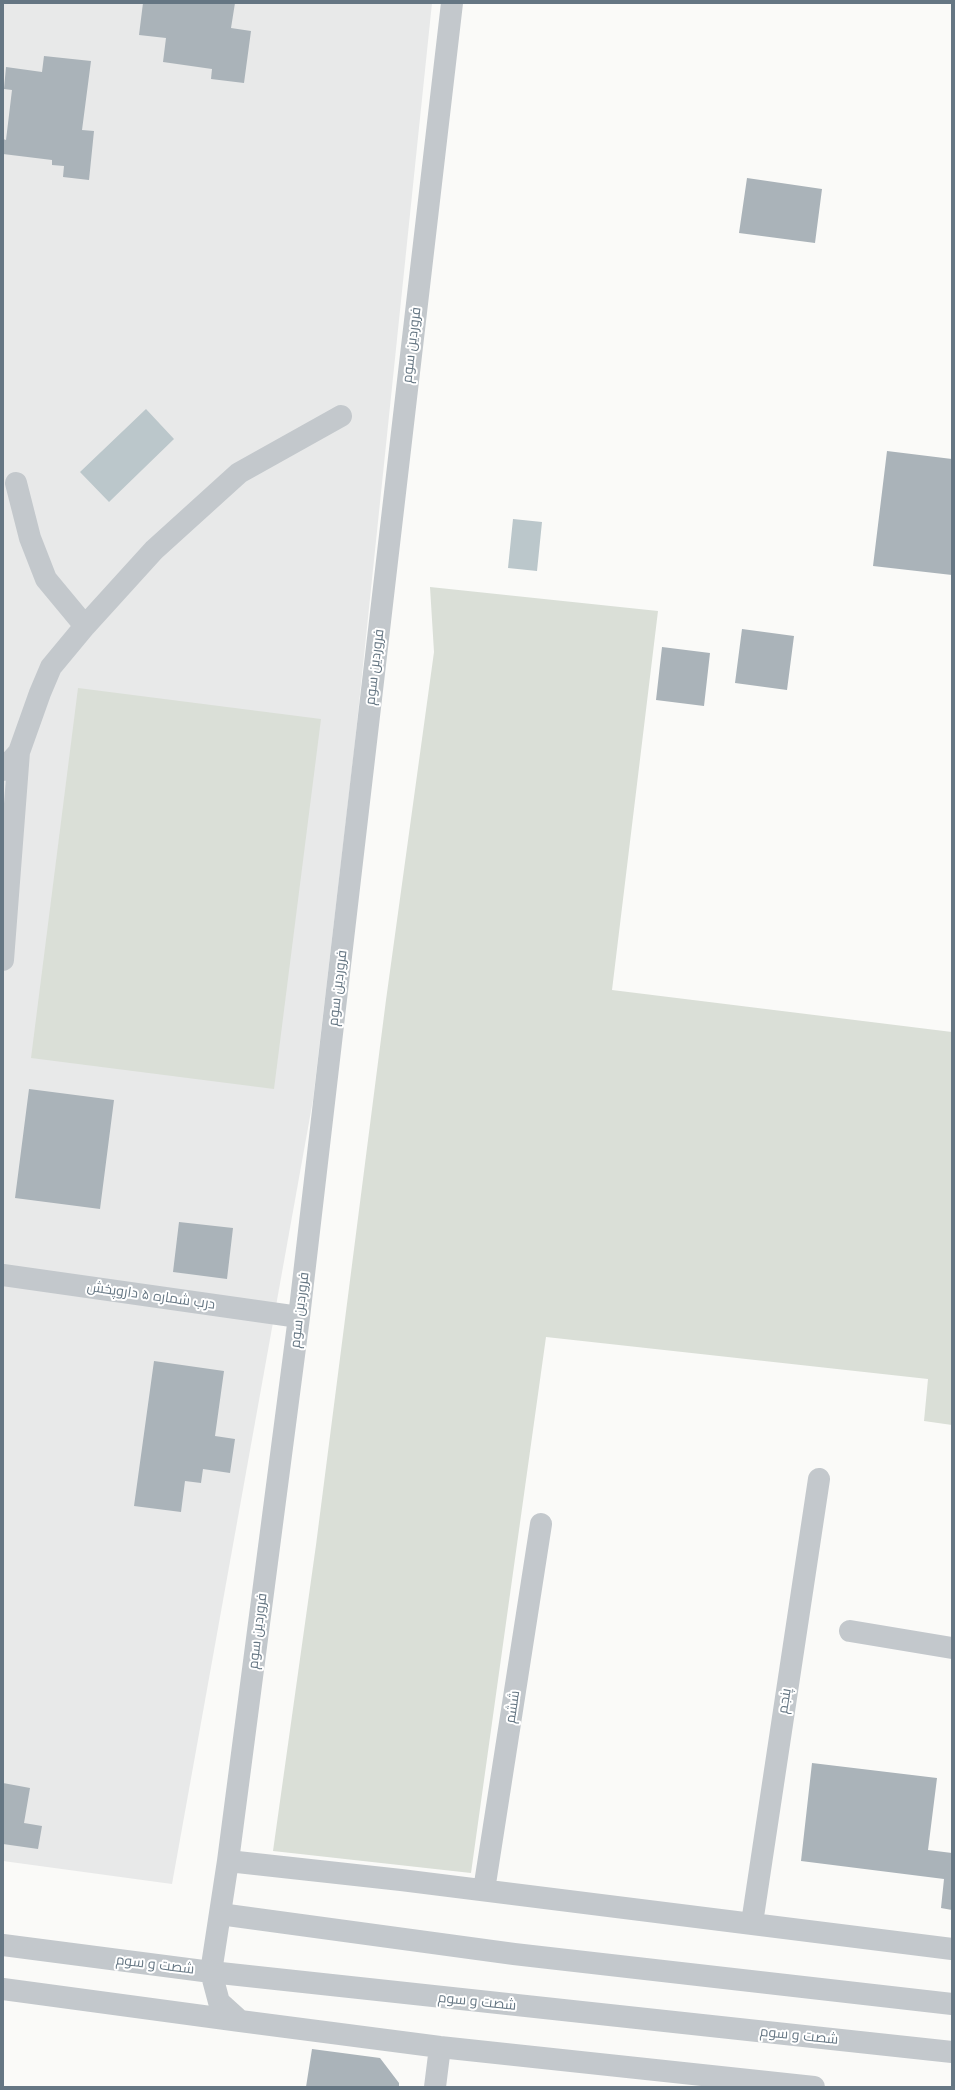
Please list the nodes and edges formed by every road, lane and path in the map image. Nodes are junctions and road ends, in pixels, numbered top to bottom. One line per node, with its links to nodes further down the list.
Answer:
1 (452, 3): 9 (street, فروردین سوم)
2 (341, 416): 4 (street)
3 (16, 483): 4 (street)
4 (85, 626): 5 (street)
5 (19, 752): 6 (street); 7 (street)
6 (3, 770)
7 (3, 960)
8 (3, 1275): 9 (street, درب شماره ۵ داروپخش)
9 (299, 1317): 14 (street, فروردین سوم)
10 (819, 1479): 17 (street, پنجم)
11 (541, 1524): 15 (street, ششم)
12 (850, 1631): 13 (street)
13 (952, 1648)
14 (228, 1861): 15 (street); 16 (street, فروردین سوم)
15 (484, 1890): 17 (street)
16 (220, 1914): 20 (street, فروردین سوم); 22 (street)
17 (752, 1923): 19 (street)
18 (3, 1945): 20 (street, شصت و سوم)
19 (952, 1949)
20 (211, 1972): 23 (street); 25 (street, شصت و سوم)
21 (3, 1989): 23 (street)
22 (952, 2004)
23 (240, 2021): 24 (street)
24 (440, 2047): 26 (street); 27 (street)
25 (952, 2052)
26 (435, 2087)
27 (814, 2087)

